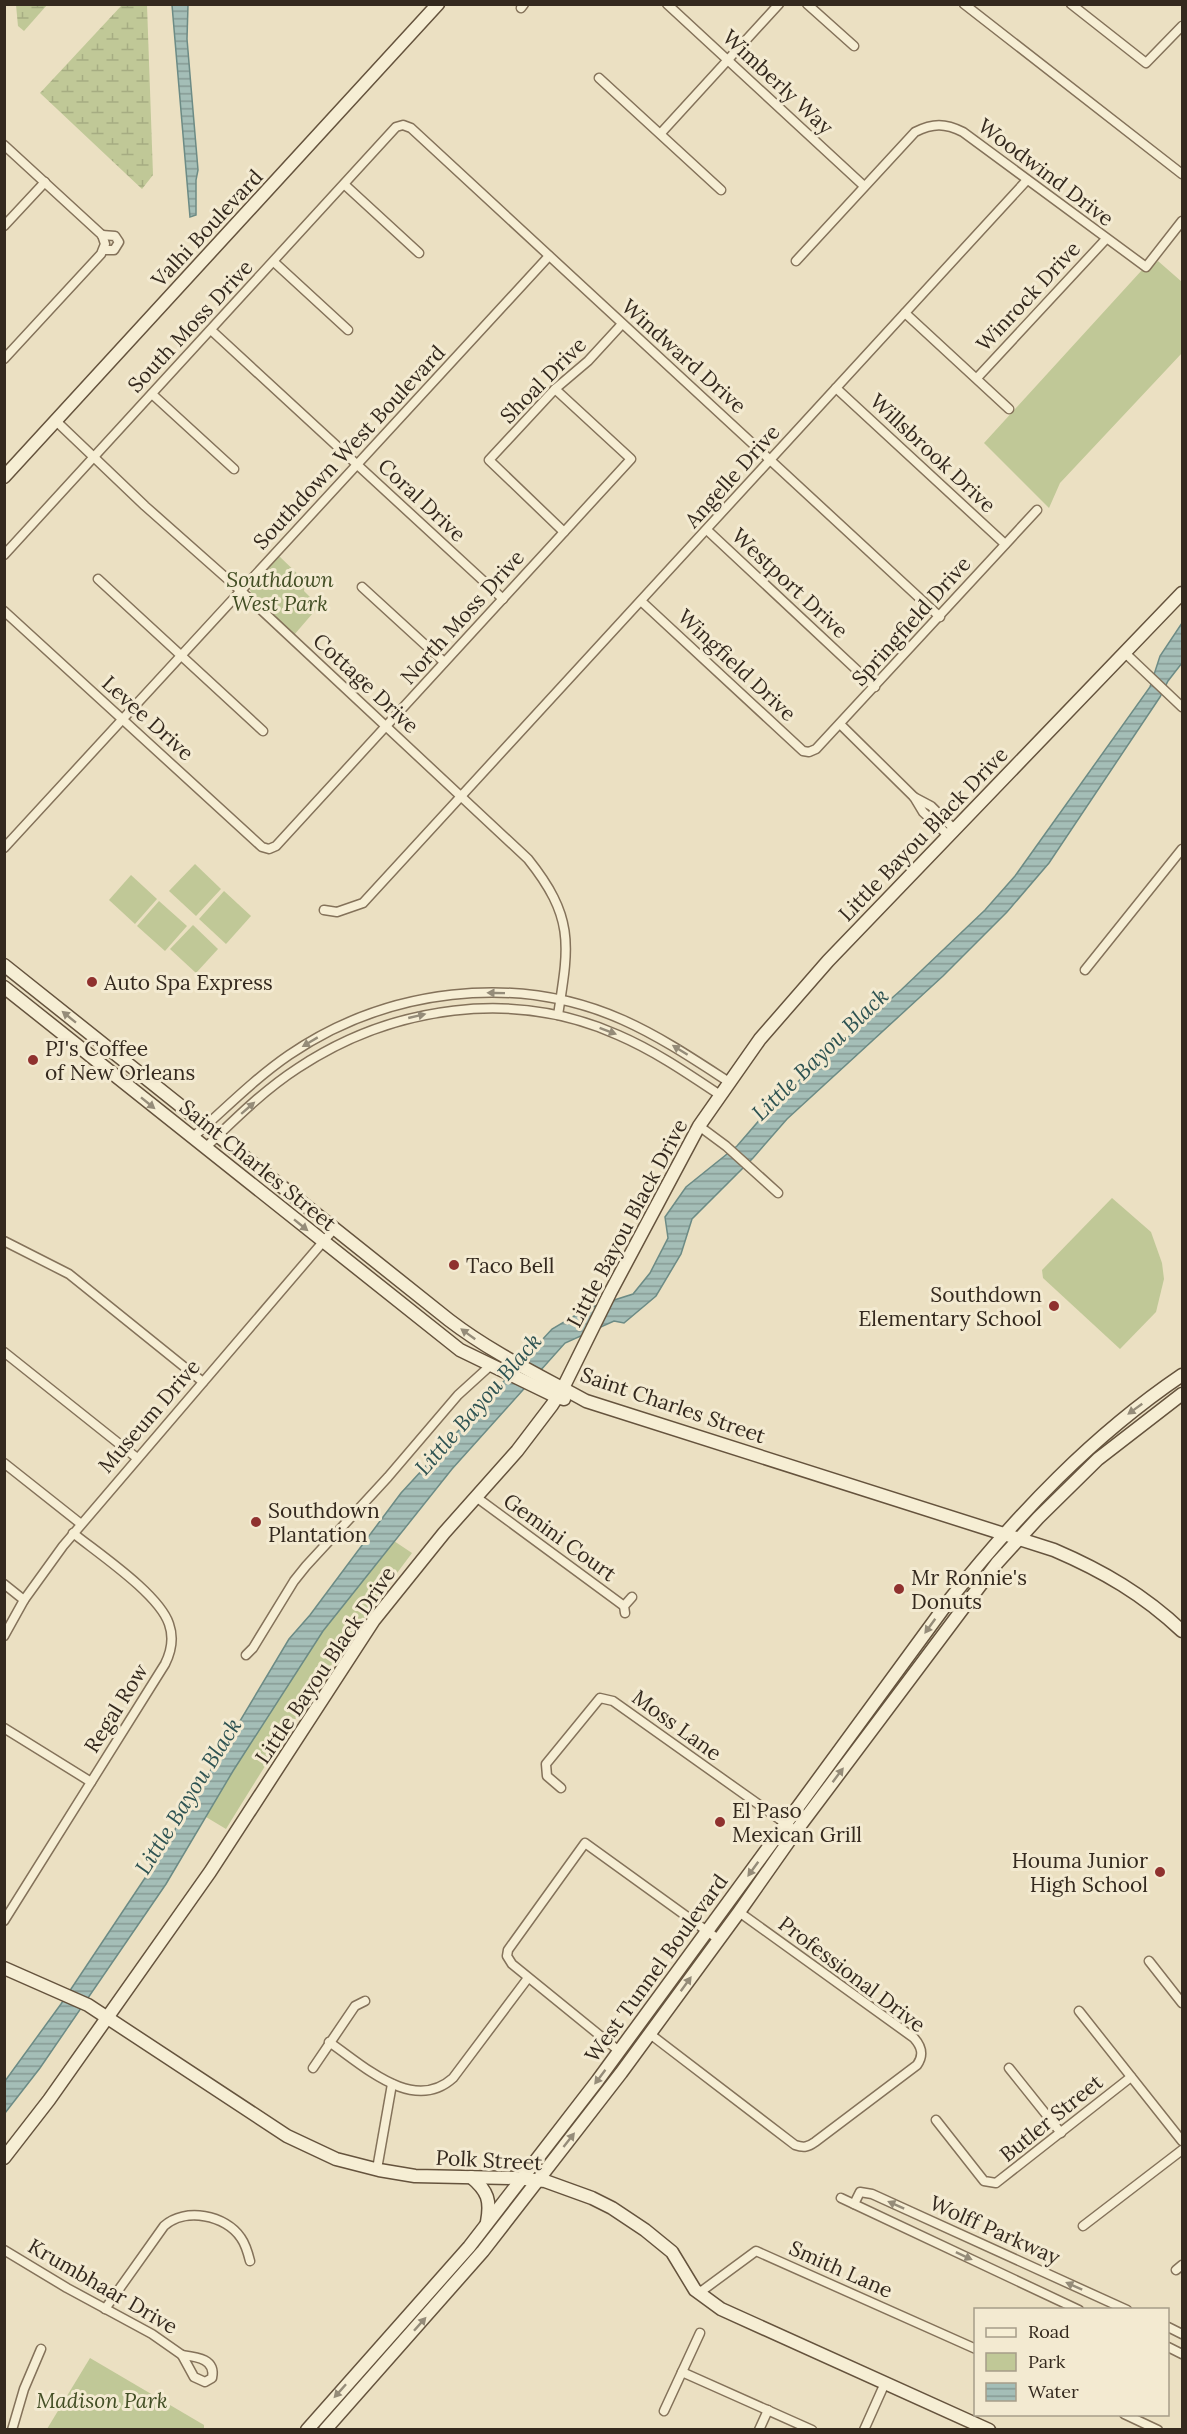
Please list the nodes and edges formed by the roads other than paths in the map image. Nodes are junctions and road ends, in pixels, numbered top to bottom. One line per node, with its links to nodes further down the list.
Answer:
1 (438, 4): 39 (main road, Valhi Boulevard)
2 (667, 4): 9 (street, Wimberly Way)
3 (779, 4): 9 (street)
4 (807, 4): 8 (street)
5 (964, 4): 14 (street)
6 (1071, 4): 7 (street)
7 (1182, 26)
8 (854, 46)
9 (728, 61): 12 (street); 18 (street, Wimberly Way)
10 (599, 78): 12 (street)
11 (403, 125): 17 (street, South Moss Drive); 26 (street, Windward Drive)
12 (661, 134): 19 (street)
13 (4, 145): 16 (street)
14 (1182, 174)
15 (1027, 180): 18 (street, Woodwind Drive); 23 (street, Woodwind Drive); 29 (street, Angelle Drive)
16 (45, 182): 21 (street); 22 (street)
17 (345, 185): 25 (street); 28 (street, South Moss Drive)
18 (864, 186): 27 (street, Woodwind Drive)
19 (721, 190)
20 (1182, 221): 23 (street, Woodwind Drive)
21 (4, 226)
22 (102, 235): 24 (street); 24 (street)
23 (1106, 239): 34 (street, Winrock Drive)
24 (104, 250): 33 (street)
25 (419, 253)
26 (549, 256): 30 (street, Windward Drive); 42 (street, Southdown West Boulevard)
27 (796, 261)
28 (274, 262): 31 (street, South Moss Drive); 32 (street)
29 (905, 313): 34 (street); 35 (street, Angelle Drive)
30 (622, 324): 36 (street, Shoal Drive); 41 (street, Windward Drive)
31 (211, 330): 37 (street, South Moss Drive); 42 (street, Coral Drive)
32 (348, 330)
33 (4, 359)
34 (976, 378): 38 (street)
35 (836, 388): 41 (street, Angelle Drive); 48 (street, Willsbrook Drive)
36 (555, 389): 47 (street, Shoal Drive); 47 (street, North Moss Drive)
37 (152, 394): 40 (street, South Moss Drive); 43 (street)
38 (1009, 409)
39 (56, 421): 40 (street, Cottage Drive); 44 (main road, Valhi Boulevard)
40 (94, 458): 49 (street, South Moss Drive); 52 (street, Cottage Drive)
41 (771, 460): 46 (street, Angelle Drive); 57 (street, Windward Drive)
42 (358, 465): 52 (street, Southdown West Boulevard); 54 (street, Coral Drive)
43 (234, 469)
44 (4, 477)
45 (1037, 510): 48 (street, Springfield Drive)
46 (707, 530): 55 (street, Angelle Drive); 61 (street, Westport Drive)
47 (564, 532): 54 (street, North Moss Drive)
48 (1005, 544): 57 (street, Springfield Drive)
49 (4, 555)
50 (98, 579): 59 (street)
51 (362, 586): 60 (street)
52 (240, 591): 59 (street, Southdown West Boulevard); 66 (street, Cottage Drive)
53 (1182, 592): 58 (main road, Little Bayou Black Drive)
54 (503, 599): 60 (street, North Moss Drive)
55 (641, 601): 68 (street, Wingfield Drive); 69 (street, Angelle Drive)
56 (4, 611): 64 (street, Levee Drive)
57 (940, 617): 61 (street, Springfield Drive)
58 (1125, 652): 62 (street); 70 (main road, Little Bayou Black Drive)
59 (181, 655): 64 (street, Southdown West Boulevard); 67 (street)
60 (444, 662): 66 (street, North Moss Drive)
61 (875, 687): 65 (street, Springfield Drive)
62 (1180, 705): 63 (street)
63 (1182, 715)
64 (123, 719): 71 (street, Southdown West Boulevard); 72 (street, Levee Drive)
65 (840, 724): 68 (street, Springfield Drive); 70 (street)
66 (387, 726): 69 (street, Cottage Drive); 72 (street, North Moss Drive)
67 (263, 731)
68 (809, 752)
69 (462, 796): 74 (street, Angelle Drive); 78 (street, Cottage Drive)
70 (952, 833): 80 (main road, Little Bayou Black Drive)
71 (4, 848)
72 (269, 849)
73 (1182, 849): 76 (street)
74 (324, 910)
75 (4, 965): 82 (main road, Saint Charles Street, one-way to 75)
76 (1085, 970)
77 (4, 987): 85 (main road, Saint Charles Street, one-way to 85)
78 (561, 1000): 79 (street, Cottage Drive); 80 (street, one-way to 78); 82 (street, one-way to 82)
79 (558, 1015): 81 (street, one-way to 81); 84 (street, one-way to 79)
80 (729, 1082): 81 (main road, Little Bayou Black Drive)
81 (720, 1095): 83 (main road, Little Bayou Black Drive)
82 (206, 1126): 84 (main road, Saint Charles Street); 85 (street)
83 (699, 1126): 87 (street); 96 (main road, Little Bayou Black Drive)
84 (218, 1135): 86 (street); 88 (main road, Saint Charles Street)
85 (192, 1138): 86 (main road, Saint Charles Street)
86 (205, 1148): 90 (main road, Saint Charles Street, one-way to 90)
87 (778, 1193)
88 (334, 1229): 90 (street, Museum Drive); 93 (main road, Saint Charles Street, one-way to 88)
89 (4, 1241): 95 (street)
90 (322, 1242): 92 (main road, Saint Charles Street); 95 (street, Museum Drive)
91 (4, 1352): 98 (street)
92 (491, 1365): 93 (main road, Saint Charles Street); 110 (street)
93 (513, 1370): 96 (main road, Saint Charles Street)
94 (1182, 1375): 103 (main road, West Tunnel Boulevard, one-way to 103)
95 (203, 1382): 98 (street, Museum Drive)
96 (560, 1393): 100 (main road, Little Bayou Black Drive); 103 (main road, Saint Charles Street)
97 (1182, 1394): 104 (main road, West Tunnel Boulevard)
98 (137, 1458): 101 (street, Museum Drive)
99 (4, 1463): 101 (street)
100 (476, 1497): 106 (street, Gemini Court); 125 (main road, Little Bayou Black Drive)
101 (81, 1524): 102 (street, Museum Drive)
102 (73, 1533): 107 (street, Museum Drive); 112 (street, Regal Row)
103 (1005, 1533): 104 (main road, Saint Charles Street); 114 (main road, West Tunnel Boulevard, one-way to 114)
104 (1020, 1538): 108 (main road, Saint Charles Street); 114 (main road, West Tunnel Boulevard, one-way to 104)
105 (4, 1584): 107 (street)
106 (632, 1597)
107 (24, 1600): 109 (street, Museum Drive)
108 (1182, 1631)
109 (4, 1636)
110 (246, 1654)
111 (4, 1728): 112 (street)
112 (91, 1782): 116 (street, Regal Row)
113 (561, 1788): 114 (street, Moss Lane)
114 (790, 1828): 115 (main road, West Tunnel Boulevard); 117 (main road, West Tunnel Boulevard, one-way to 117)
115 (739, 1912): 118 (main road, West Tunnel Boulevard); 126 (street, Professional Drive)
116 (4, 1921)
117 (707, 1932): 118 (street); 121 (street); 128 (main road, West Tunnel Boulevard)
118 (718, 1939): 126 (main road, West Tunnel Boulevard, one-way to 118)
119 (1149, 1961): 123 (street)
120 (4, 1968): 125 (main road, Polk Street)
121 (528, 1978): 128 (street); 132 (street)
122 (364, 2001): 127 (street)
123 (1182, 2003)
124 (1079, 2011): 131 (street)
125 (106, 2016): 137 (main road, Little Bayou Black Drive); 138 (main road, Polk Street)
126 (650, 2034): 141 (main road, West Tunnel Boulevard, one-way to 126)
127 (329, 2042): 129 (street); 132 (street)
128 (619, 2051): 140 (main road, West Tunnel Boulevard, one-way to 140)
129 (313, 2068)
130 (1009, 2068): 134 (street)
131 (1131, 2076): 134 (street, Butler Street); 135 (street)
132 (392, 2084): 138 (street)
133 (936, 2120): 134 (street, Butler Street)
134 (1060, 2133)
135 (1182, 2141)
136 (1182, 2150): 145 (street)
137 (4, 2158)
138 (377, 2169): 139 (main road, Polk Street)
139 (471, 2177): 140 (main road, Polk Street); 144 (main road)
140 (522, 2178): 141 (main road, Polk Street); 144 (main road, West Tunnel Boulevard)
141 (538, 2180): 149 (main road, Polk Street); 150 (main road, West Tunnel Boulevard)
142 (841, 2198): 143 (street)
143 (854, 2204): 151 (street, one-way to 151); 152 (street, Wolff Parkway, one-way to 143)
144 (487, 2224): 148 (main road, West Tunnel Boulevard)
145 (1083, 2226)
146 (4, 2250): 153 (street, Krumbhaar Drive)
147 (250, 2261): 153 (street)
148 (433, 2287): 150 (street); 164 (main road, West Tunnel Boulevard, one-way to 164)
149 (699, 2293): 156 (street, Smith Lane); 159 (main road, Polk Street)
150 (444, 2297): 165 (main road, West Tunnel Boulevard, one-way to 150)
151 (1075, 2308)
152 (1123, 2308)
153 (105, 2309): 157 (street, Krumbhaar Drive)
154 (700, 2333): 158 (street)
155 (41, 2349): 163 (street)
156 (974, 2349)
157 (182, 2355)
158 (682, 2372): 160 (street); 161 (street)
159 (885, 2383): 168 (street); 169 (main road, Polk Street)
160 (768, 2410): 166 (street); 167 (street)
161 (664, 2411)
162 (1126, 2416): 170 (street)
163 (12, 2430)
164 (307, 2430)
165 (325, 2430)
166 (759, 2430)
167 (812, 2430)
168 (864, 2430)
169 (989, 2430)
170 (1158, 2430)

